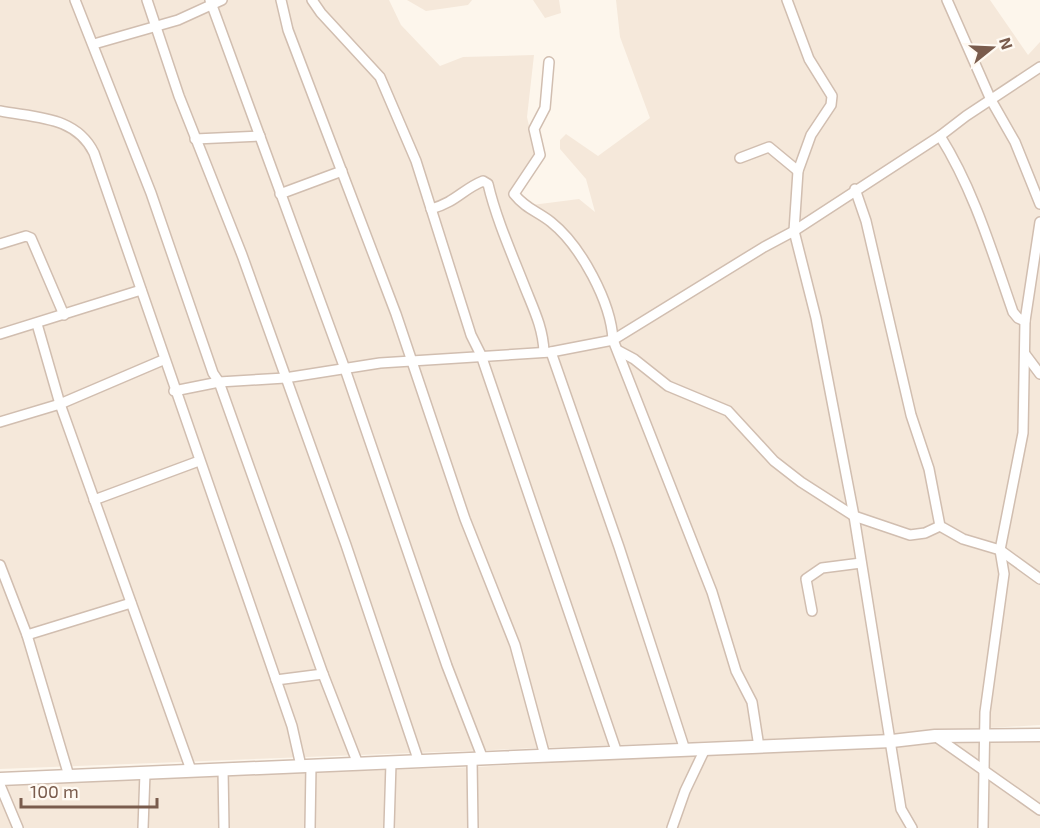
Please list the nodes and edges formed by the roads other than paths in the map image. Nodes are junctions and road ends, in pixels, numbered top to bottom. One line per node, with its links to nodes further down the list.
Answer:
1 (75, 0): 10 (street)
2 (147, 0): 9 (street)
3 (222, 0): 8 (street)
4 (281, 0): 19 (street)
5 (312, 0): 24 (street)
6 (787, 0): 20 (street)
7 (947, 0): 13 (street)
8 (211, 2): 9 (street); 15 (street)
9 (156, 25): 10 (street); 17 (street)
10 (94, 44): 43 (street)
11 (549, 62): 33 (street)
12 (1040, 67): 13 (street)
13 (991, 100): 16 (street); 23 (street)
14 (0, 111): 28 (street)
15 (260, 136): 17 (street); 22 (street)
16 (940, 136): 21 (street); 30 (street)
17 (195, 139): 42 (street)
18 (740, 158): 20 (street)
19 (342, 171): 22 (street); 39 (street)
20 (798, 171): 26 (street)
21 (855, 189): 26 (street); 50 (street)
22 (280, 194): 40 (street)
23 (1040, 204)
24 (431, 209): 35 (street); 37 (street)
25 (1040, 222): 30 (street)
26 (794, 231): 33 (street); 49 (street)
27 (0, 244): 29 (street)
28 (141, 290): 29 (street); 38 (street)
29 (64, 315): 31 (street)
30 (1025, 321): 36 (street)
31 (37, 324): 32 (street); 45 (street)
32 (0, 334)
33 (613, 340): 34 (street); 35 (street)
34 (619, 351): 49 (street); 65 (street)
35 (547, 352): 37 (street); 67 (street)
36 (1024, 354): 41 (street); 51 (street)
37 (481, 355): 39 (street); 68 (street)
38 (164, 360): 44 (street); 45 (street)
39 (411, 362): 40 (street); 69 (street)
40 (345, 369): 42 (street); 70 (street)
41 (1040, 374)
42 (285, 378): 43 (street); 71 (street)
43 (219, 382): 44 (street); 59 (street)
44 (174, 391): 47 (street)
45 (60, 404): 46 (street); 48 (street)
46 (1, 418)
47 (199, 461): 48 (street); 60 (street)
48 (94, 500): 56 (street)
49 (854, 516): 50 (street); 52 (street)
50 (940, 526): 51 (street)
51 (1000, 550): 54 (street); 63 (street)
52 (861, 563): 57 (street); 64 (street)
53 (0, 565): 55 (street)
54 (1040, 579)
55 (4, 591): 58 (street)
56 (131, 603): 58 (street); 76 (street)
57 (812, 611)
58 (27, 635): 79 (street)
59 (323, 674): 60 (street); 73 (street)
60 (276, 680): 74 (street)
61 (1040, 735): 63 (street)
62 (935, 736): 63 (street); 64 (street); 77 (street)
63 (984, 737): 77 (street)
64 (892, 741): 65 (street); 90 (street)
65 (759, 747): 66 (street)
66 (705, 749): 67 (street); 89 (street)
67 (685, 750): 68 (street)
68 (617, 753): 69 (street)
69 (545, 756): 70 (street)
70 (477, 759): 71 (street); 88 (street)
71 (419, 762): 72 (street)
72 (391, 763): 73 (street); 87 (street)
73 (358, 764): 74 (street)
74 (306, 765): 75 (street); 86 (street)
75 (223, 769): 76 (street); 85 (street)
76 (191, 770): 78 (street)
77 (984, 772): 82 (street); 91 (street)
78 (145, 773): 79 (street); 84 (street)
79 (69, 776): 80 (street)
80 (0, 779)
81 (0, 784): 83 (street)
82 (1040, 810)
83 (18, 828)
84 (143, 828)
85 (224, 828)
86 (310, 828)
87 (389, 828)
88 (473, 828)
89 (672, 828)
90 (912, 828)
91 (983, 828)

